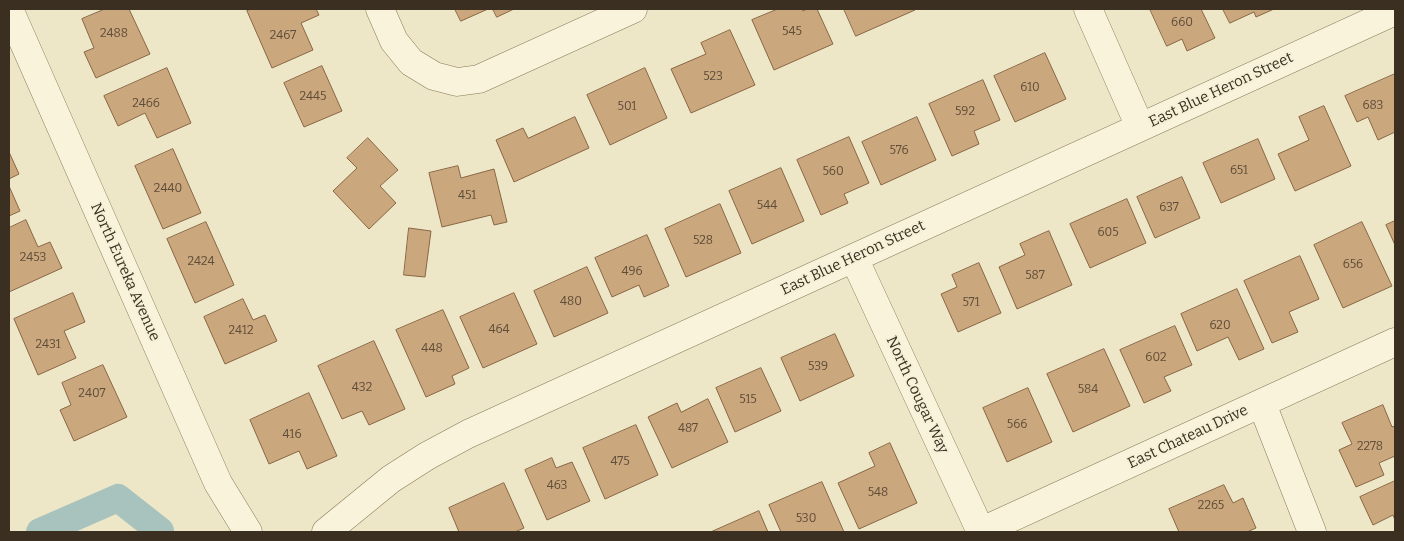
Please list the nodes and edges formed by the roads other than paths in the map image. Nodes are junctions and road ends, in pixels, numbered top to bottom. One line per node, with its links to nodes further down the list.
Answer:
1 (9, 9): 10 (street, North Eureka Avenue)
2 (380, 9): 3 (street)
3 (633, 9)
4 (1088, 9): 6 (street)
5 (1395, 11): 6 (street, East Blue Heron Street)
6 (1140, 128): 7 (street, East Blue Heron Street)
7 (854, 258): 11 (street, East Blue Heron Street); 12 (street, North Cougar Way)
8 (1395, 342): 9 (street, East Chateau Drive)
9 (1262, 404): 12 (street, East Chateau Drive); 13 (street)
10 (248, 532)
11 (326, 532)
12 (981, 532)
13 (1312, 532)

